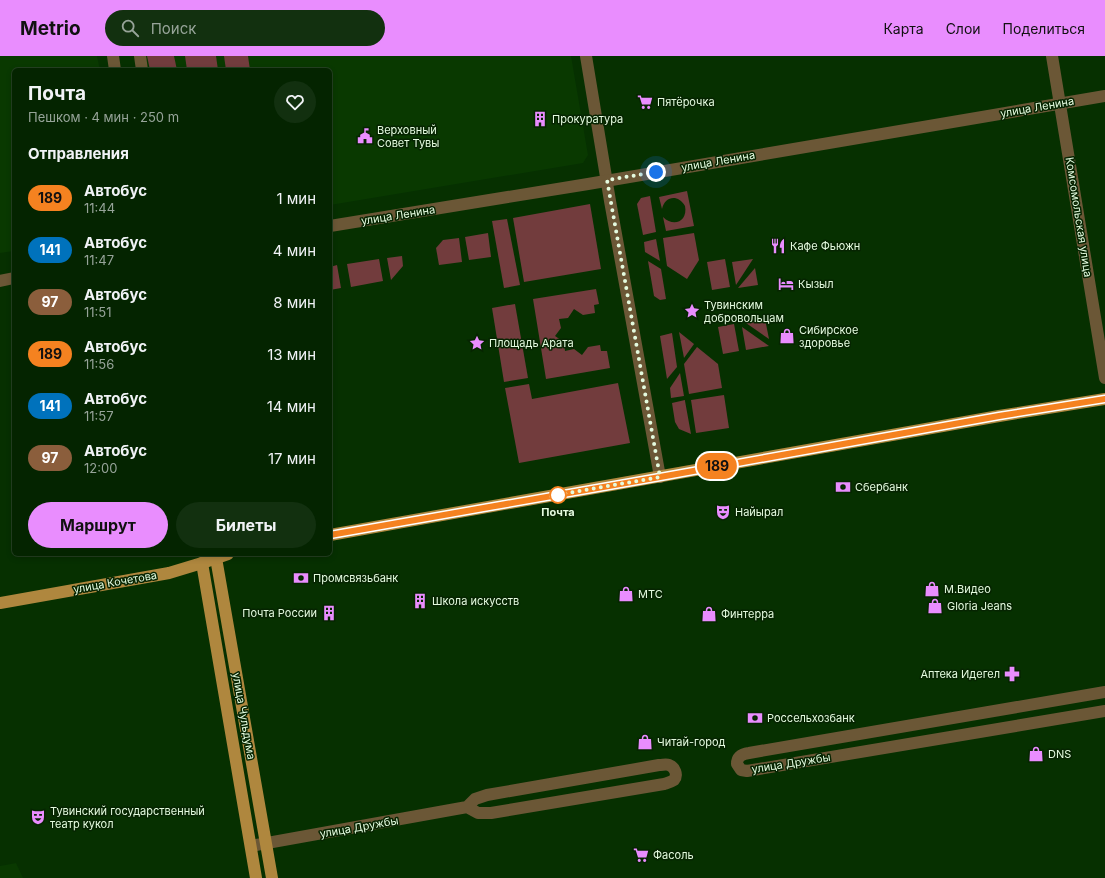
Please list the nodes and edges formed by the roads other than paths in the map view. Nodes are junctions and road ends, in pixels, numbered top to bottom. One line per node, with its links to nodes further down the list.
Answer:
1 (113, 56): 5 (street)
2 (140, 56): 6 (street)
3 (586, 56): 9 (street)
4 (1052, 56): 8 (street, Комсомольская улица)
5 (115, 68)
6 (142, 68)
7 (1105, 96): 8 (street, улица Ленина)
8 (1060, 103): 9 (street, улица Ленина); 13 (street, Комсомольская улица)
9 (607, 180): 10 (street, улица Ленина); 15 (street)
10 (332, 226)
11 (12, 278): 12 (street)
12 (0, 280)
13 (1105, 378)
14 (1105, 399): 15 (main road)
15 (660, 477): 16 (main road)
16 (332, 535)
17 (215, 556): 18 (main road, улица Кочетова); 25 (main road, улица Чульдума)
18 (202, 559): 19 (main road, улица Кочетова); 26 (main road, улица Чульдума)
19 (0, 603)
20 (1105, 692): 22 (street, улица Дружбы)
21 (1105, 711): 23 (street, улица Дружбы)
22 (858, 735): 23 (street); 23 (street, улица Дружбы)
23 (861, 752)
24 (467, 807): 24 (street, улица Дружбы); 25 (street, улица Дружбы)
25 (266, 843): 26 (street, улица Дружбы); 28 (main road, улица Чульдума)
26 (251, 846): 27 (main road, улица Чульдума)
27 (256, 878)
28 (272, 878)

